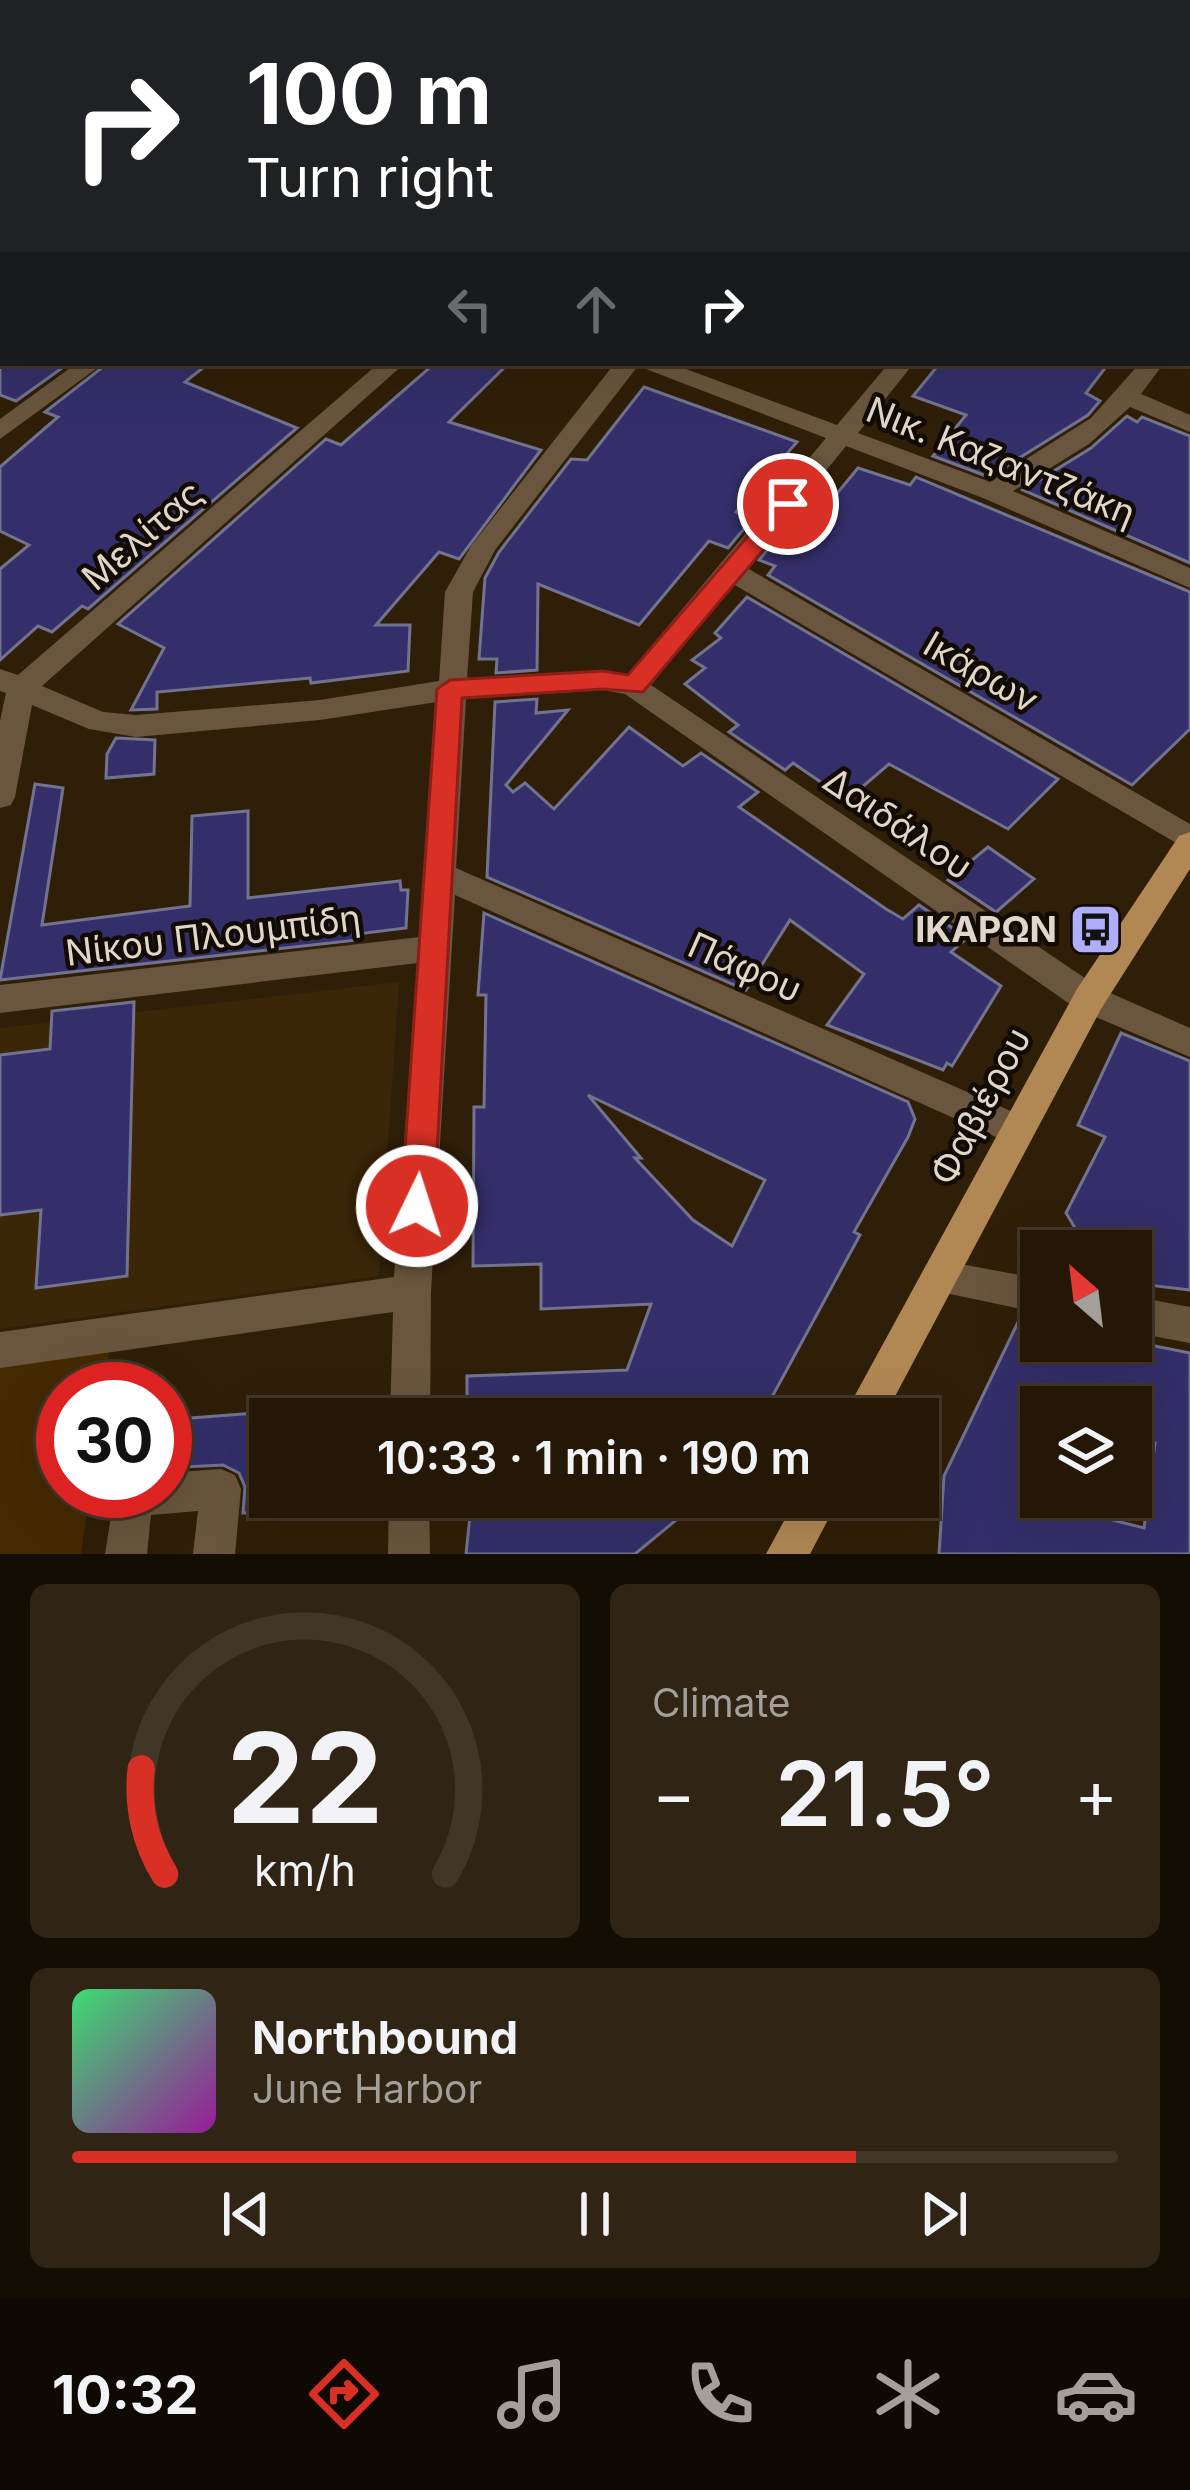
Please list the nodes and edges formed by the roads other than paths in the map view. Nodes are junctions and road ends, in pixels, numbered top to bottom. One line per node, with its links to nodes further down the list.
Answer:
1 (88, 366): 9 (street)
2 (389, 366): 14 (street, Μελίτας)
3 (626, 366): 16 (street)
4 (656, 366): 10 (street, Νικ. Καζαντζάκη)
5 (900, 366): 10 (street)
6 (1150, 366): 7 (street)
7 (1129, 398): 8 (street); 11 (street)
8 (1190, 424)
9 (0, 431)
10 (844, 436): 11 (street, Νικ. Καζαντζάκη); 12 (street)
11 (992, 492): 13 (street, Νικ. Καζαντζάκη)
12 (733, 572): 15 (street); 18 (street, Ικάρων)
13 (1190, 579)
14 (10, 683): 16 (street); 17 (street)
15 (634, 686): 16 (street); 22 (street, Δαιδάλου)
16 (450, 689): 19 (street)
17 (0, 796)
18 (1190, 842): 22 (main road, Φαβιέρου)
19 (441, 875): 20 (street); 24 (street, Πάφου)
20 (434, 948): 21 (street, Νίκου Πλουμπίδη); 26 (street)
21 (0, 999)
22 (1089, 999): 23 (street, Δαιδάλου); 24 (main road, Φαβιέρου)
23 (1190, 1043)
24 (1017, 1130): 25 (main road, Φαβιέρου)
25 (939, 1277): 27 (street); 32 (main road, Φαβιέρου)
26 (412, 1292): 30 (street); 31 (street)
27 (1020, 1293)
28 (1152, 1318): 29 (street)
29 (1190, 1325)
30 (0, 1350)
31 (410, 1398)
32 (873, 1398)
33 (410, 1518): 37 (street)
34 (808, 1518): 38 (main road)
35 (126, 1554): 36 (street)
36 (214, 1554)
37 (409, 1554)
38 (787, 1554)

